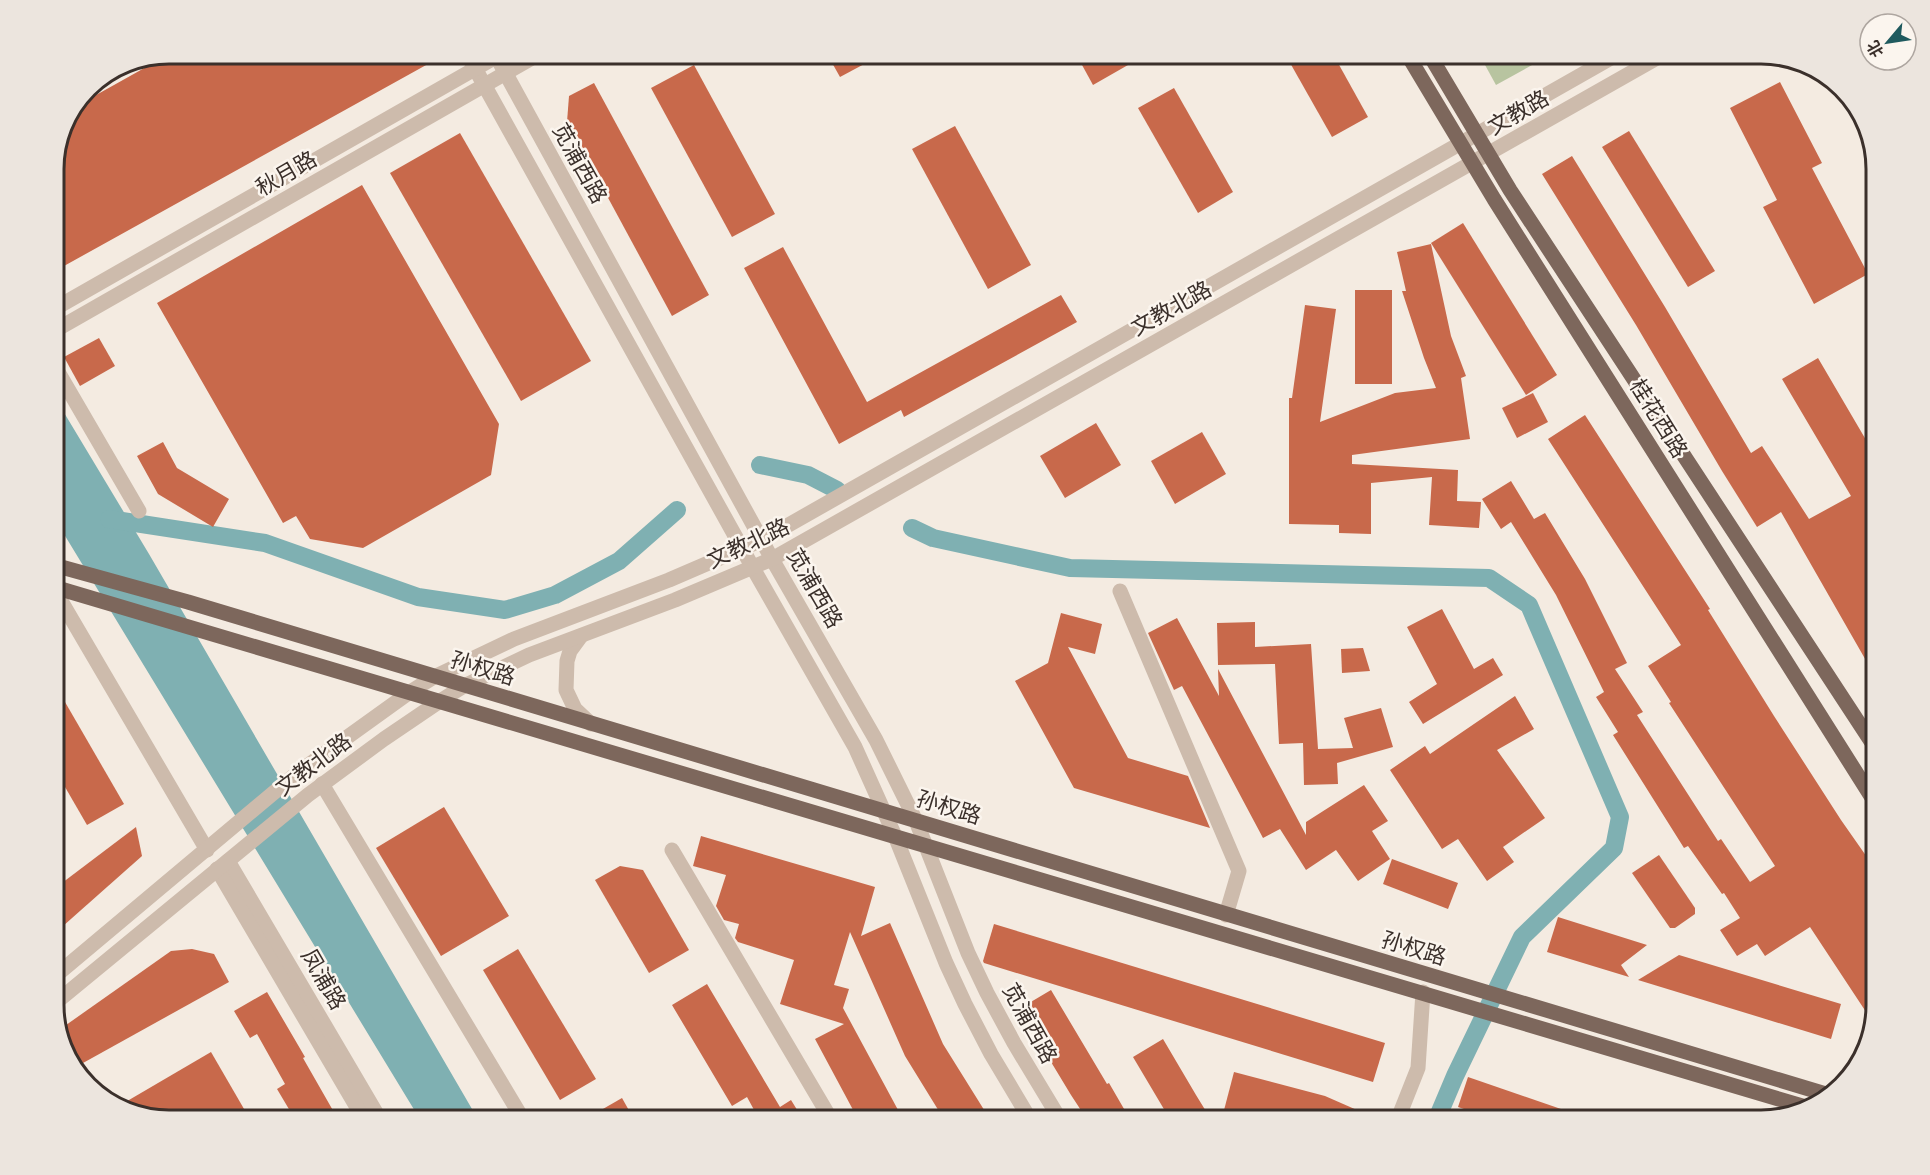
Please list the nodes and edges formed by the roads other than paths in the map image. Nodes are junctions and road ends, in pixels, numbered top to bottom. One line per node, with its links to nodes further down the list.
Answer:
1 (472, 64): 9 (street, 苋浦西路)
2 (483, 64): 9 (street, 秋月路)
3 (502, 64): 10 (street, 苋浦西路)
4 (522, 64): 10 (street, 秋月路)
5 (1413, 64): 13 (main road, 桂花西路)
6 (1435, 64): 12 (main road, 桂花西路)
7 (1600, 64): 12 (street, 文教路)
8 (1646, 64): 14 (street, 文教路)
9 (475, 69): 11 (street, 苋浦西路); 16 (street, 秋月路)
10 (506, 73): 11 (street, 秋月路); 20 (street, 苋浦西路)
11 (484, 86): 17 (street, 秋月路); 21 (street, 苋浦西路)
12 (1476, 134): 13 (street, 文教北路); 14 (main road, 桂花西路)
13 (1460, 143): 15 (main road, 桂花西路); 20 (street, 文教北路)
14 (1488, 154): 15 (street, 文教北路); 34 (main road, 桂花西路)
15 (1472, 163): 22 (street, 文教北路); 36 (main road, 桂花西路)
16 (65, 303)
17 (65, 325)
18 (65, 384): 19 (street)
19 (139, 511)
20 (762, 540): 21 (street, 文教北路); 22 (street, 苋浦西路)
21 (742, 550): 24 (street, 苋浦西路); 29 (street, 文教北路)
22 (772, 559): 24 (street, 文教北路); 38 (street, 苋浦西路)
23 (65, 568): 29 (main road, 孙权路)
24 (753, 568): 28 (street, 文教北路); 37 (street, 苋浦西路)
25 (65, 591): 31 (main road, 孙权路)
26 (1120, 591): 44 (street)
27 (65, 607): 41 (street)
28 (581, 636): 30 (street, 文教北路); 33 (street)
29 (434, 677): 30 (main road, 孙权路); 31 (street, 文教北路)
30 (464, 686): 32 (street, 文教北路); 33 (main road, 孙权路)
31 (410, 692): 32 (main road, 孙权路); 41 (street, 文教北路)
32 (440, 701): 35 (street, 文教北路); 39 (main road, 孙权路)
33 (591, 724): 37 (main road, 孙权路)
34 (1866, 731)
35 (322, 784): 43 (street, 文教北路); 52 (street)
36 (1866, 788)
37 (884, 810): 38 (main road, 孙权路); 39 (street, 苋浦西路)
38 (916, 821): 40 (street, 苋浦西路); 44 (main road, 孙权路)
39 (895, 836): 40 (main road, 孙权路); 54 (street, 苋浦西路)
40 (926, 846): 46 (main road, 孙权路); 55 (street, 苋浦西路)
41 (207, 850): 45 (street, 文教北路)
42 (672, 850): 53 (street)
43 (223, 865): 47 (street, 文教北路); 50 (street, 凤浦路); 51 (street, 凤浦路)
44 (1226, 915): 48 (main road, 孙权路)
45 (65, 968)
46 (1423, 992): 49 (main road, 孙权路); 56 (street)
47 (65, 995)
48 (1820, 1092)
49 (1797, 1104)
50 (359, 1110)
51 (374, 1110)
52 (517, 1110)
53 (826, 1110)
54 (1024, 1110)
55 (1054, 1110)
56 (1401, 1110)

